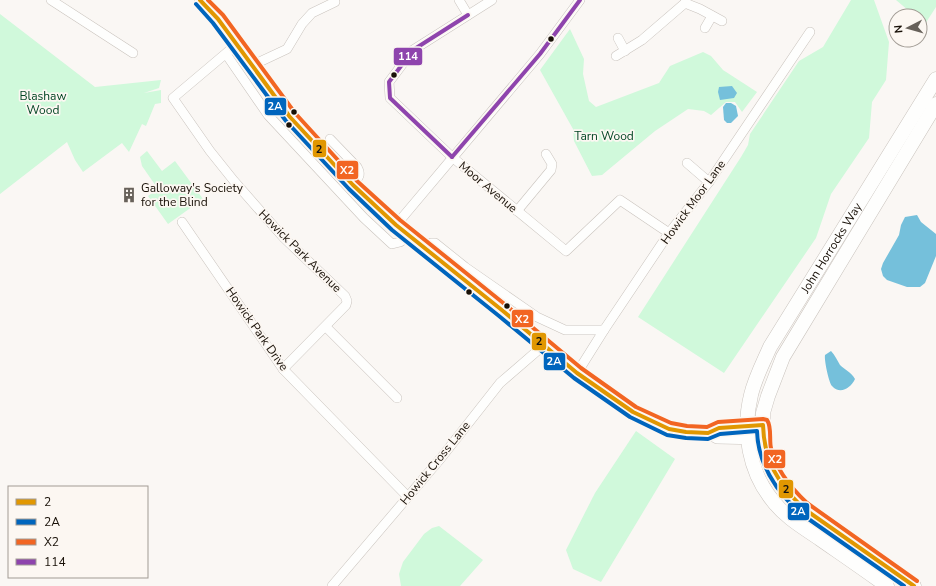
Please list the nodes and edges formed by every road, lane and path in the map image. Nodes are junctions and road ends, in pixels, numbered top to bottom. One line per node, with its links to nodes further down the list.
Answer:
1 (51, 0): 18 (street)
2 (200, 0): 16 (street)
3 (459, 0): 10 (street)
4 (492, 0): 10 (street, Moor Avenue)
5 (580, 0): 26 (street)
6 (315, 1): 9 (street)
7 (335, 2): 9 (street)
8 (685, 2): 11 (street); 17 (street)
9 (320, 10): 21 (street)
10 (468, 15): 26 (street, Moor Avenue)
11 (712, 16): 12 (street); 13 (street)
12 (722, 21)
13 (705, 28)
14 (810, 32): 28 (street, Howick Moor Lane)
15 (618, 38): 17 (street)
16 (238, 44): 19 (street, Howick Park Avenue); 21 (street)
17 (625, 51): 20 (street)
18 (133, 53)
19 (226, 54): 34 (street); 36 (street, Howick Park Avenue)
20 (616, 56)
21 (253, 65): 29 (street)
22 (936, 79): 42 (highway, John Horrocks Way)
23 (936, 104): 43 (highway, John Horrocks Way)
24 (330, 140): 29 (street)
25 (546, 154): 30 (street)
26 (452, 157): 30 (street, Moor Avenue); 32 (street)
27 (687, 163): 28 (street)
28 (709, 182): 33 (street, Howick Moor Lane)
29 (353, 185): 32 (street)
30 (517, 211): 33 (street, Moor Avenue)
31 (182, 222): 39 (street, Howick Park Drive)
32 (396, 225): 34 (street)
33 (669, 234): 37 (street, Howick Moor Lane)
34 (409, 236): 35 (street)
35 (426, 249): 37 (street); 38 (street)
36 (326, 327): 39 (street, Howick Park Avenue); 41 (street)
37 (604, 330): 40 (street, Howick Moor Lane)
38 (544, 345): 40 (street); 44 (street, Howick Cross Lane)
39 (283, 369): 44 (street, Howick Park Drive)
40 (577, 373): 42 (street)
41 (397, 398)
42 (747, 432): 43 (street); 46 (highway, John Horrocks Way)
43 (763, 432): 47 (highway)
44 (408, 497): 45 (street, Howick Cross Lane)
45 (332, 586)
46 (887, 586)
47 (914, 586)

